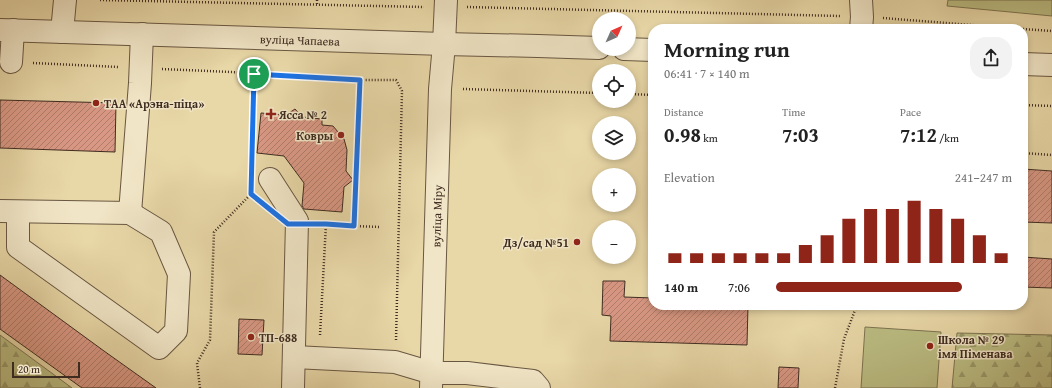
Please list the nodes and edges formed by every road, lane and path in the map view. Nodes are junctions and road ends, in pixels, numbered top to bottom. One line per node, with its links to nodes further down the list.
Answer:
1 (65, 0): 11 (street)
2 (100, 0): 4 (path)
3 (317, 0): 4 (path)
4 (317, 4): 5 (path)
5 (446, 4): 6 (path); 13 (street, вуліца Міру)
6 (862, 15): 7 (path)
7 (966, 24)
8 (1028, 29): 10 (path)
9 (7, 30): 11 (street, вуліца Чапаева); 17 (street)
10 (1052, 31)
11 (62, 32): 12 (street, вуліца Чапаева)
12 (142, 34): 13 (street, вуліца Чапаева); 20 (street)
13 (444, 44): 14 (street, вуліца Чапаева); 43 (street, вуліца Міру)
14 (592, 48)
15 (636, 49): 16 (street)
16 (648, 50)
17 (11, 62): 20 (path)
18 (1028, 64): 19 (street)
19 (1052, 65)
20 (140, 68): 21 (path); 34 (street)
21 (254, 74): 22 (path); 31 (path)
22 (360, 80): 37 (path); 42 (path)
23 (462, 90): 24 (path)
24 (592, 93)
25 (636, 94): 26 (path)
26 (648, 94)
27 (1028, 105): 28 (path)
28 (1052, 106)
29 (1028, 153): 30 (path)
30 (1052, 155)
31 (261, 175): 41 (street)
32 (251, 194): 44 (path)
33 (9, 212): 34 (street); 34 (street)
34 (130, 213)
35 (318, 224): 36 (path)
36 (326, 224): 37 (path); 40 (path)
37 (354, 226): 38 (path)
38 (380, 227)
39 (855, 310): 47 (path)
40 (320, 342)
41 (294, 357): 42 (street); 45 (street)
42 (395, 362): 43 (street)
43 (432, 380): 46 (street)
44 (200, 388)
45 (292, 388)
46 (539, 388)
47 (835, 388)

